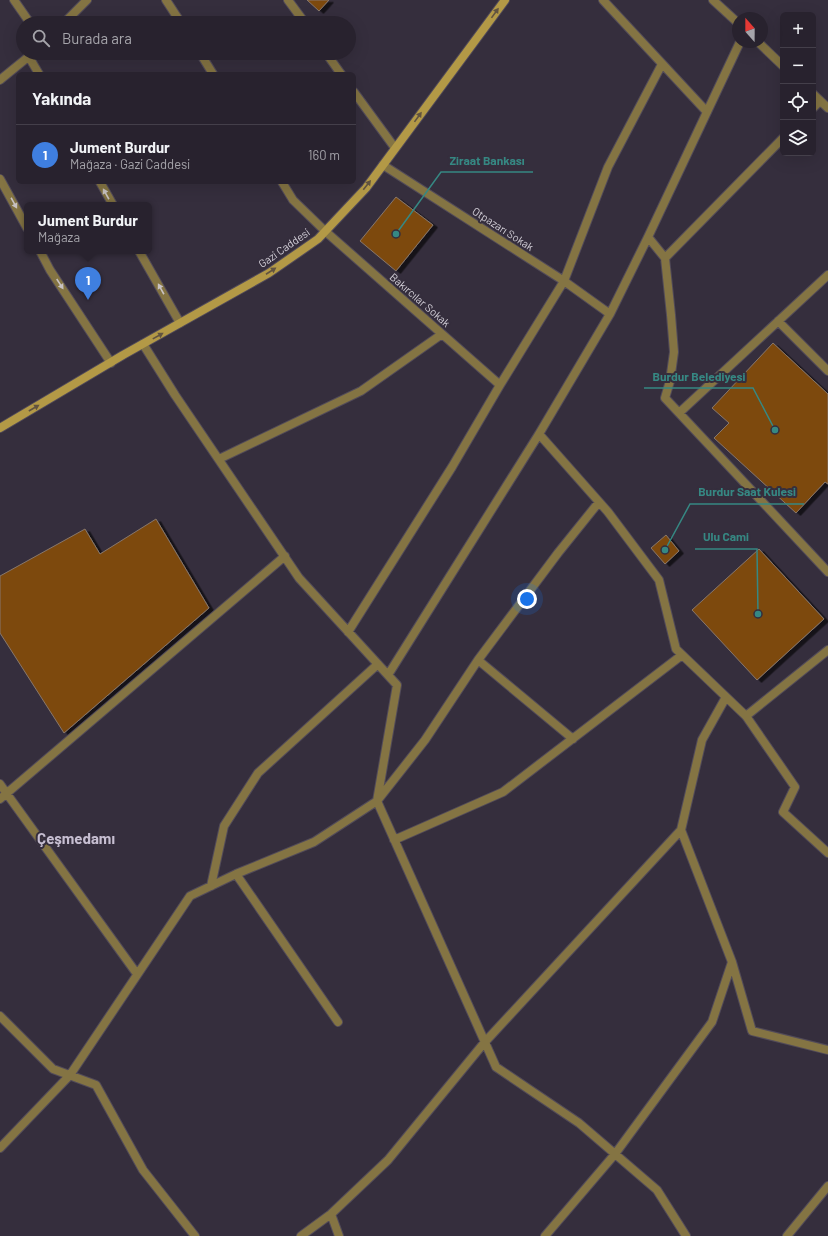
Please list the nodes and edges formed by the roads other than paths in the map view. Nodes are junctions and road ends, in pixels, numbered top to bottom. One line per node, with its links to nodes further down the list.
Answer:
1 (14, 0): 8 (street)
2 (87, 0): 9 (street)
3 (166, 0): 10 (street)
4 (288, 0): 11 (street)
5 (505, 0): 32 (main road, Gazi Caddesi, one-way to 5)
6 (603, 0): 20 (street)
7 (713, 0): 12 (street)
8 (25, 16)
9 (71, 16)
10 (176, 16)
11 (299, 16)
12 (732, 17)
13 (737, 48): 30 (street)
14 (764, 48): 19 (street)
15 (25, 60): 24 (street)
16 (33, 60): 21 (street)
17 (204, 60): 22 (street)
18 (331, 60): 23 (street)
19 (780, 63)
20 (662, 64): 30 (street); 45 (street)
21 (38, 72)
22 (212, 72)
23 (340, 72)
24 (0, 80)
25 (356, 95): 32 (street)
26 (816, 97): 27 (street)
27 (820, 101): 28 (street); 29 (street)
28 (816, 105)
29 (828, 108)
30 (707, 112): 40 (street)
31 (780, 141): 43 (street)
32 (395, 148): 33 (main road, Gazi Caddesi)
33 (382, 165): 39 (main road, Gazi Caddesi, one-way to 33); 45 (street, Otpazarı Sokak)
34 (0, 179): 38 (street, one-way to 38)
35 (101, 184): 37 (street, one-way to 35)
36 (283, 184): 39 (street, Bakırcılar Sokak)
37 (111, 202)
38 (24, 223)
39 (325, 231): 48 (main road, Gazi Caddesi, one-way to 39); 49 (street, Bakırcılar Sokak)
40 (648, 237): 43 (street); 46 (street)
41 (42, 254): 51 (street, one-way to 51)
42 (141, 254): 48 (street, one-way to 42)
43 (664, 258): 54 (street)
44 (828, 275): 47 (street)
45 (564, 281): 46 (street, Otpazarı Sokak); 53 (street)
46 (610, 314): 56 (street)
47 (778, 321): 52 (street); 54 (street)
48 (180, 323): 50 (main road, Gazi Caddesi, one-way to 48)
49 (442, 334): 53 (street, Bakırcılar Sokak); 57 (street)
50 (143, 344): 51 (main road, Gazi Caddesi); 57 (street)
51 (110, 363): 55 (main road, Gazi Caddesi, one-way to 51)
52 (828, 371)
53 (500, 385): 61 (street)
54 (679, 413): 60 (street)
55 (0, 428)
56 (539, 434): 58 (street); 66 (street)
57 (219, 459): 59 (street)
58 (599, 502): 63 (street); 64 (street)
59 (285, 556): 61 (street); 71 (street)
60 (828, 572)
61 (348, 632): 65 (street)
62 (828, 650): 68 (street)
63 (682, 655): 67 (street); 69 (street)
64 (478, 660): 69 (street); 72 (street)
65 (378, 664): 66 (street); 77 (street)
66 (388, 675): 72 (street)
67 (726, 697): 68 (street); 73 (street)
68 (746, 716): 75 (street)
69 (573, 739): 74 (street)
70 (0, 784): 71 (street)
71 (3, 797): 79 (street)
72 (377, 801): 74 (street); 76 (street)
73 (681, 830): 78 (street); 82 (street)
74 (394, 840): 82 (street)
75 (828, 853)
76 (236, 874): 77 (street); 81 (street)
77 (211, 886): 79 (street)
78 (732, 962): 83 (street); 86 (street)
79 (137, 974): 84 (street)
80 (0, 1016): 84 (street)
81 (338, 1022)
82 (484, 1042): 86 (street); 88 (street)
83 (828, 1050)
84 (70, 1075): 85 (street); 89 (street)
85 (0, 1148)
86 (615, 1154): 92 (street); 93 (street)
87 (828, 1186): 94 (street)
88 (331, 1214): 90 (street); 91 (street)
89 (195, 1236)
90 (301, 1236)
91 (339, 1236)
92 (545, 1236)
93 (686, 1236)
94 (787, 1236)

